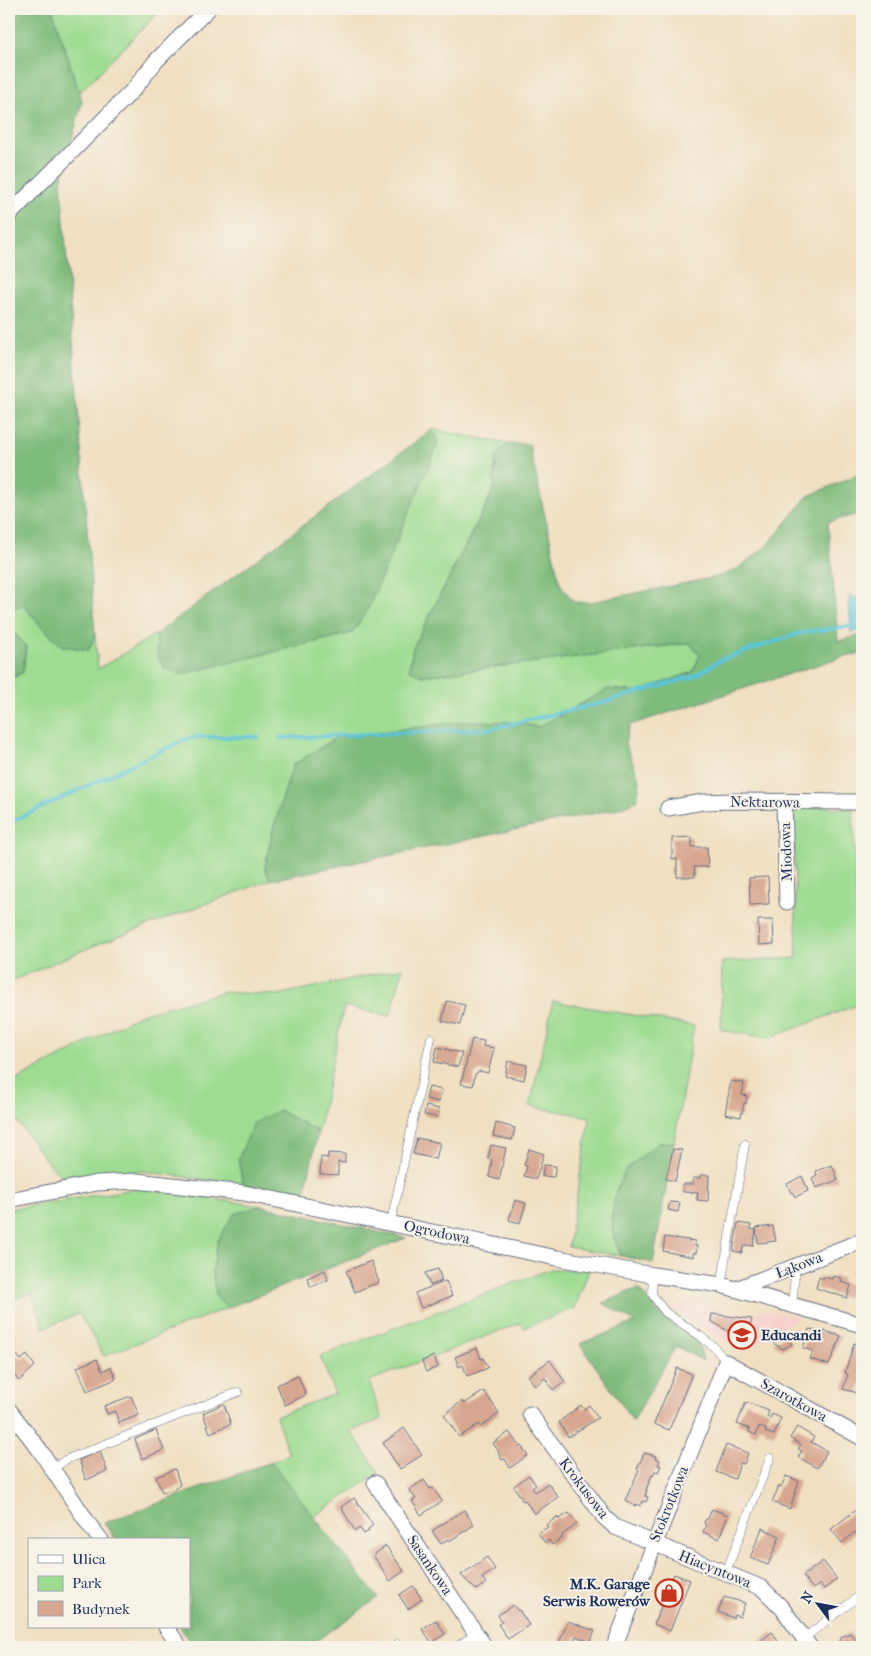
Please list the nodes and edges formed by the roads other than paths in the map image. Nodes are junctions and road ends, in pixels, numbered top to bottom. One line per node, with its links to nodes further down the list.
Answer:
1 (208, 9): 2 (street)
2 (9, 215)
3 (862, 801): 4 (street, Nektarowa)
4 (784, 802): 5 (street, Nektarowa); 6 (street, Miodowa)
5 (668, 808)
6 (787, 902)
7 (431, 1038): 10 (lane)
8 (745, 1144): 14 (lane)
9 (9, 1200): 10 (street, Ogrodowa)
10 (391, 1222): 13 (street, Ogrodowa)
11 (862, 1241): 12 (street, Łąkowa)
12 (796, 1266): 15 (street, Łąkowa); 16 (lane)
13 (653, 1275): 14 (street, Ogrodowa); 18 (lane)
14 (721, 1286): 15 (street, Ogrodowa)
15 (736, 1289): 16 (street, Ogrodowa)
16 (792, 1304): 17 (street, Ogrodowa)
17 (862, 1325)
18 (726, 1362): 22 (street, Szarotkowa); 27 (street, Stokrotkowa)
19 (238, 1392): 24 (lane)
20 (9, 1410): 24 (street)
21 (530, 1414): 27 (street, Krokusowa)
22 (862, 1438)
23 (770, 1458): 28 (lane)
24 (52, 1469): 26 (street)
25 (375, 1483): 31 (street, Sasankowa)
26 (100, 1538)
27 (654, 1544): 28 (street, Hiacyntowa); 36 (street, Stokrotkowa)
28 (726, 1572): 32 (street, Hiacyntowa)
29 (862, 1594): 32 (lane)
30 (167, 1628): 33 (street)
31 (476, 1634): 34 (lane); 35 (street, Sasankowa)
32 (807, 1643)
33 (180, 1647)
34 (456, 1647)
35 (485, 1647)
36 (614, 1647)

